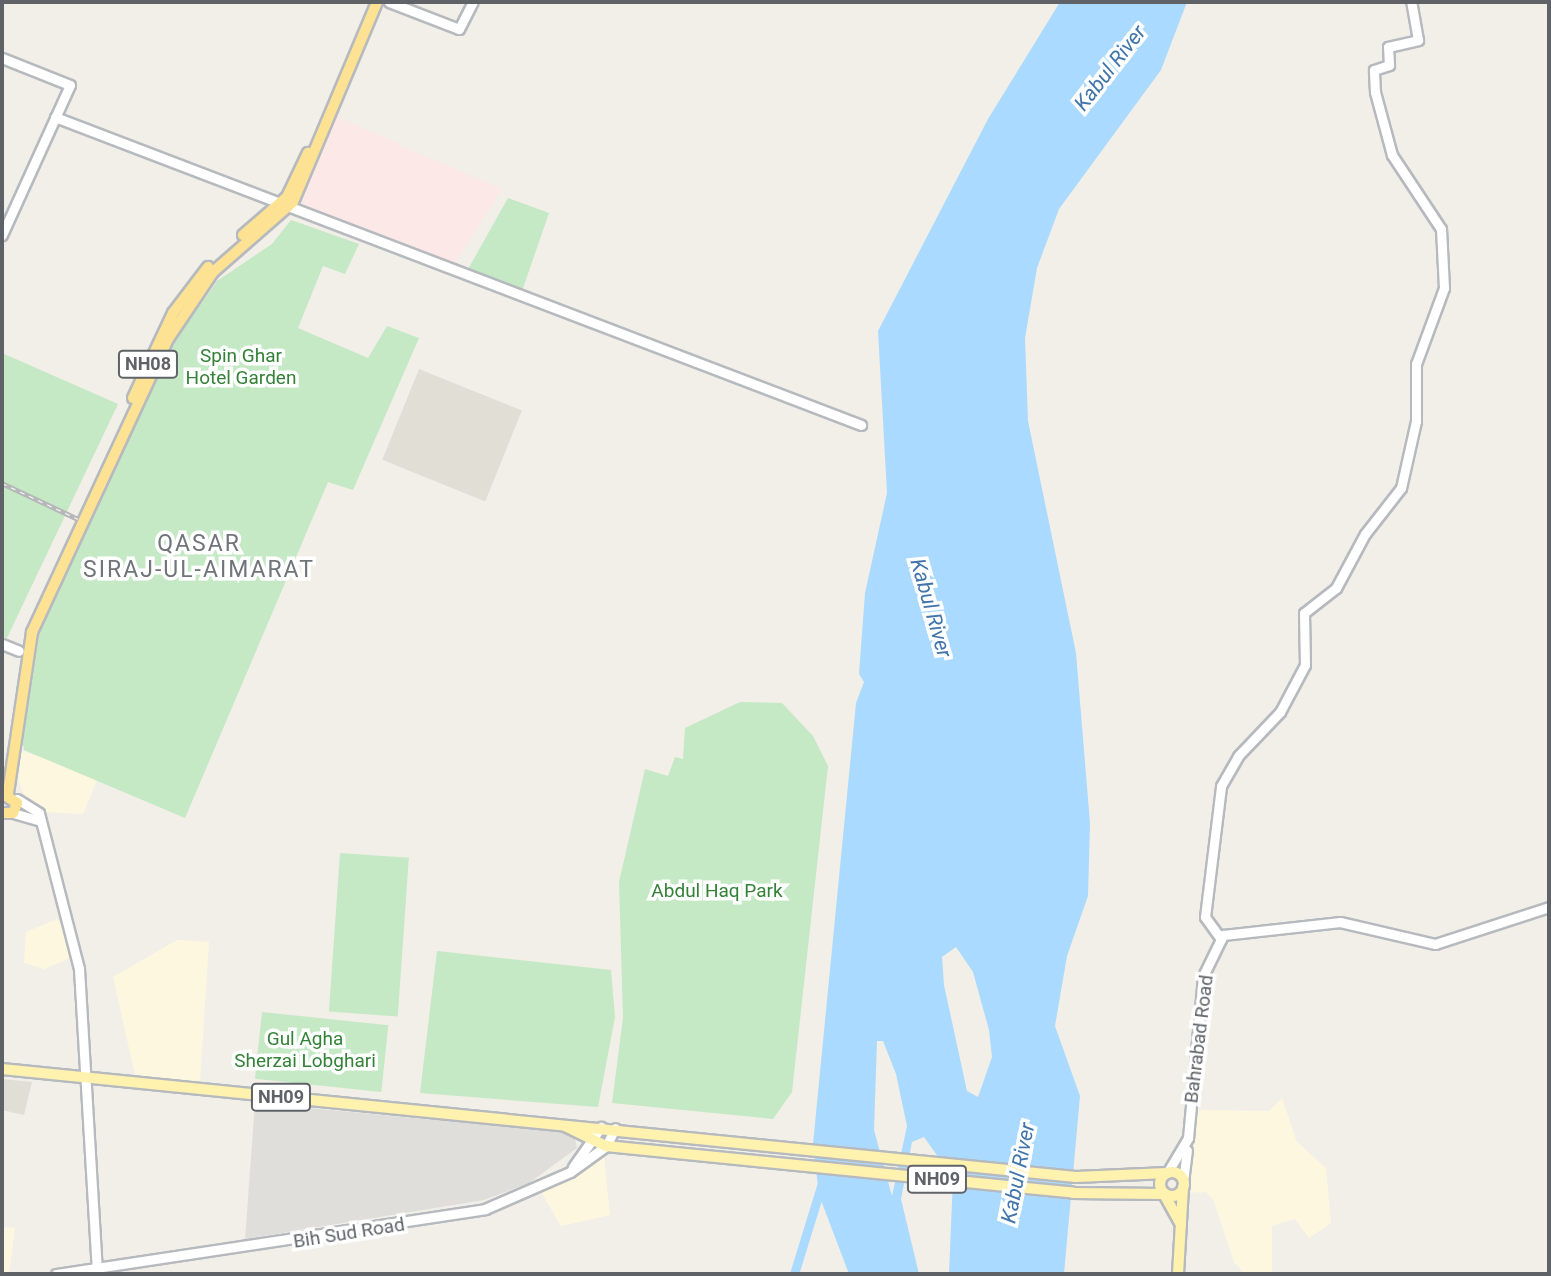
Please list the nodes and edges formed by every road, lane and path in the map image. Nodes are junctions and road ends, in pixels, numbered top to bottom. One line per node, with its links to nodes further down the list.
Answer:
1 (369, 2): 8 (highway, NH08)
2 (377, 2): 8 (highway, NH08)
3 (389, 2): 4 (main road)
4 (473, 2)
5 (1411, 2): 18 (main road)
6 (2, 58): 7 (main road)
7 (55, 117): 8 (main road); 9 (main road)
8 (284, 207): 10 (main road); 12 (highway, NH08); 14 (highway, NH08)
9 (2, 235)
10 (862, 425)
11 (2, 644): 12 (main road)
12 (19, 651): 13 (highway, NH08)
13 (2, 767)
14 (9, 796): 15 (highway); 16 (main road)
15 (5, 816): 16 (main road)
16 (41, 821): 20 (main road)
17 (1549, 907): 18 (main road)
18 (1220, 939): 25 (main road, Bahrabad Road)
19 (2, 1069): 20 (main road, NH09)
20 (86, 1080): 21 (main road, NH09); 34 (main road)
21 (561, 1124): 22 (main road, NH09); 26 (main road, NH09)
22 (601, 1127): 23 (main road, NH09); 26 (main road)
23 (615, 1128): 24 (main road, NH09); 27 (main road)
24 (674, 1135): 28 (main road); 30 (main road, NH09)
25 (1188, 1138): 30 (main road, Bahrabad Road); 31 (main road)
26 (589, 1142): 27 (main road, NH09); 29 (main road)
27 (607, 1146): 28 (main road, NH09); 29 (main road, Bih Sud Road)
28 (672, 1151): 32 (main road, NH09)
29 (570, 1172): 34 (main road, Bih Sud Road)
30 (1167, 1173): 31 (main road); 32 (main road)
31 (1183, 1185): 32 (main road, NH09); 33 (main road)
32 (1164, 1194): 33 (main road)
33 (1181, 1225): 36 (main road)
34 (97, 1271): 35 (main road, Bih Sud Road)
35 (56, 1274)
36 (1178, 1274)

